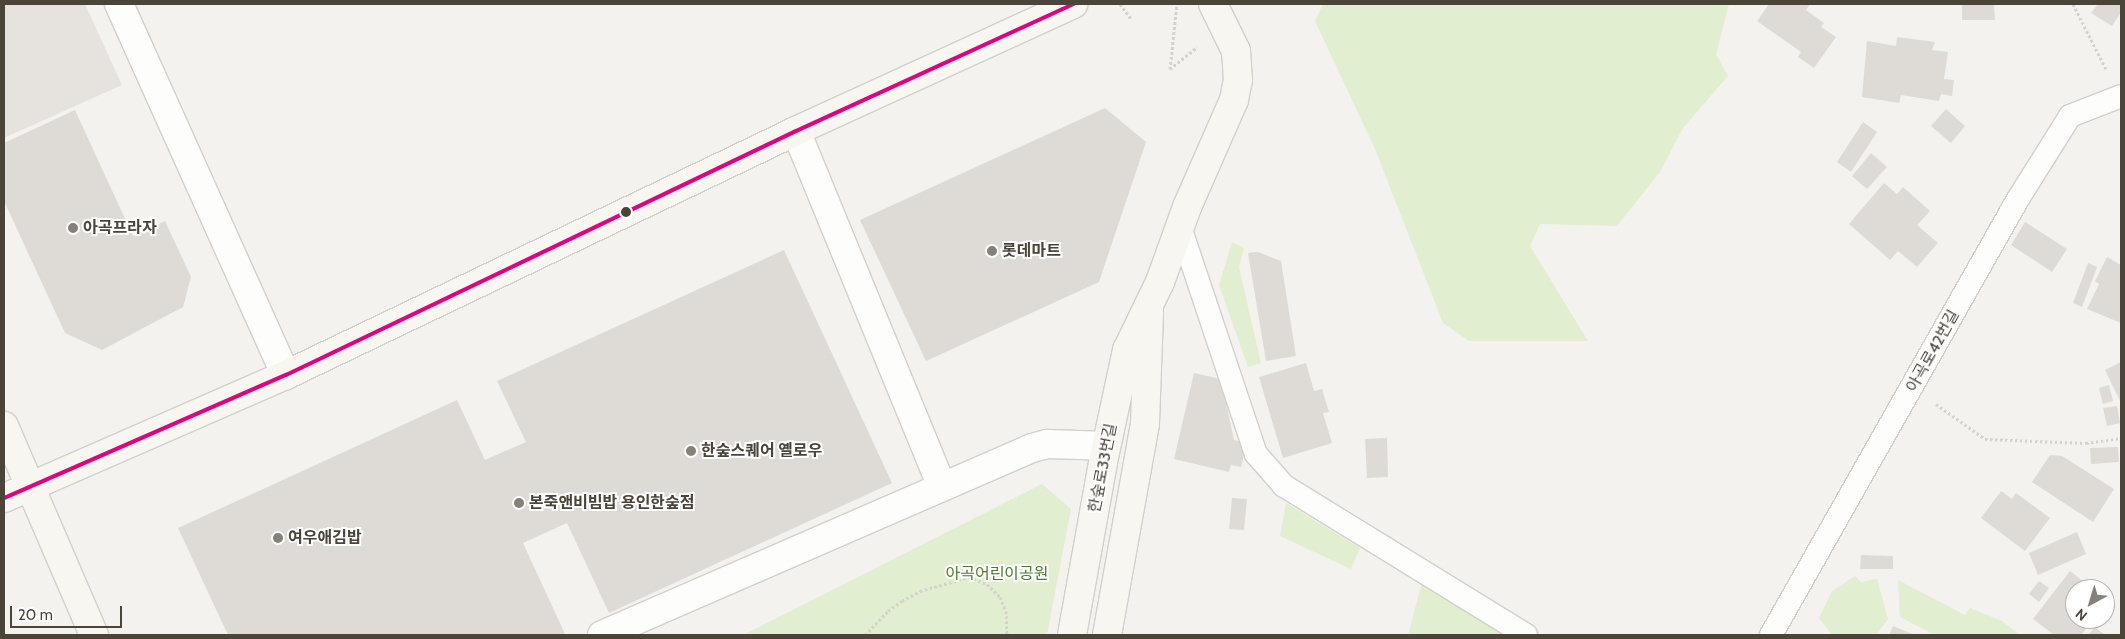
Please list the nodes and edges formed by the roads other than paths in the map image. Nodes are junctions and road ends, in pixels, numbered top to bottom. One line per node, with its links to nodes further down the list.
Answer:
1 (119, 4): 8 (street)
2 (1073, 4): 5 (street)
3 (1214, 4): 6 (street, 한숲로33번길)
4 (2121, 96): 21 (lane, 아곡로42번길)
5 (796, 131): 8 (street); 11 (street)
6 (1180, 227): 7 (street, 한숲로33번길); 20 (lane)
7 (1150, 306): 10 (street, 한숲로33번길); 19 (street, 한숲로33번길)
8 (286, 375): 12 (street)
9 (4, 426): 12 (street)
10 (1106, 446): 11 (street); 18 (street, 한숲로33번길)
11 (941, 485): 15 (street)
12 (30, 488): 13 (street); 14 (street); 16 (street)
13 (4, 498)
14 (4, 509)
15 (648, 626): 17 (street)
16 (94, 635)
17 (602, 635)
18 (1072, 635)
19 (1106, 635)
20 (1526, 635)
21 (1771, 635)

